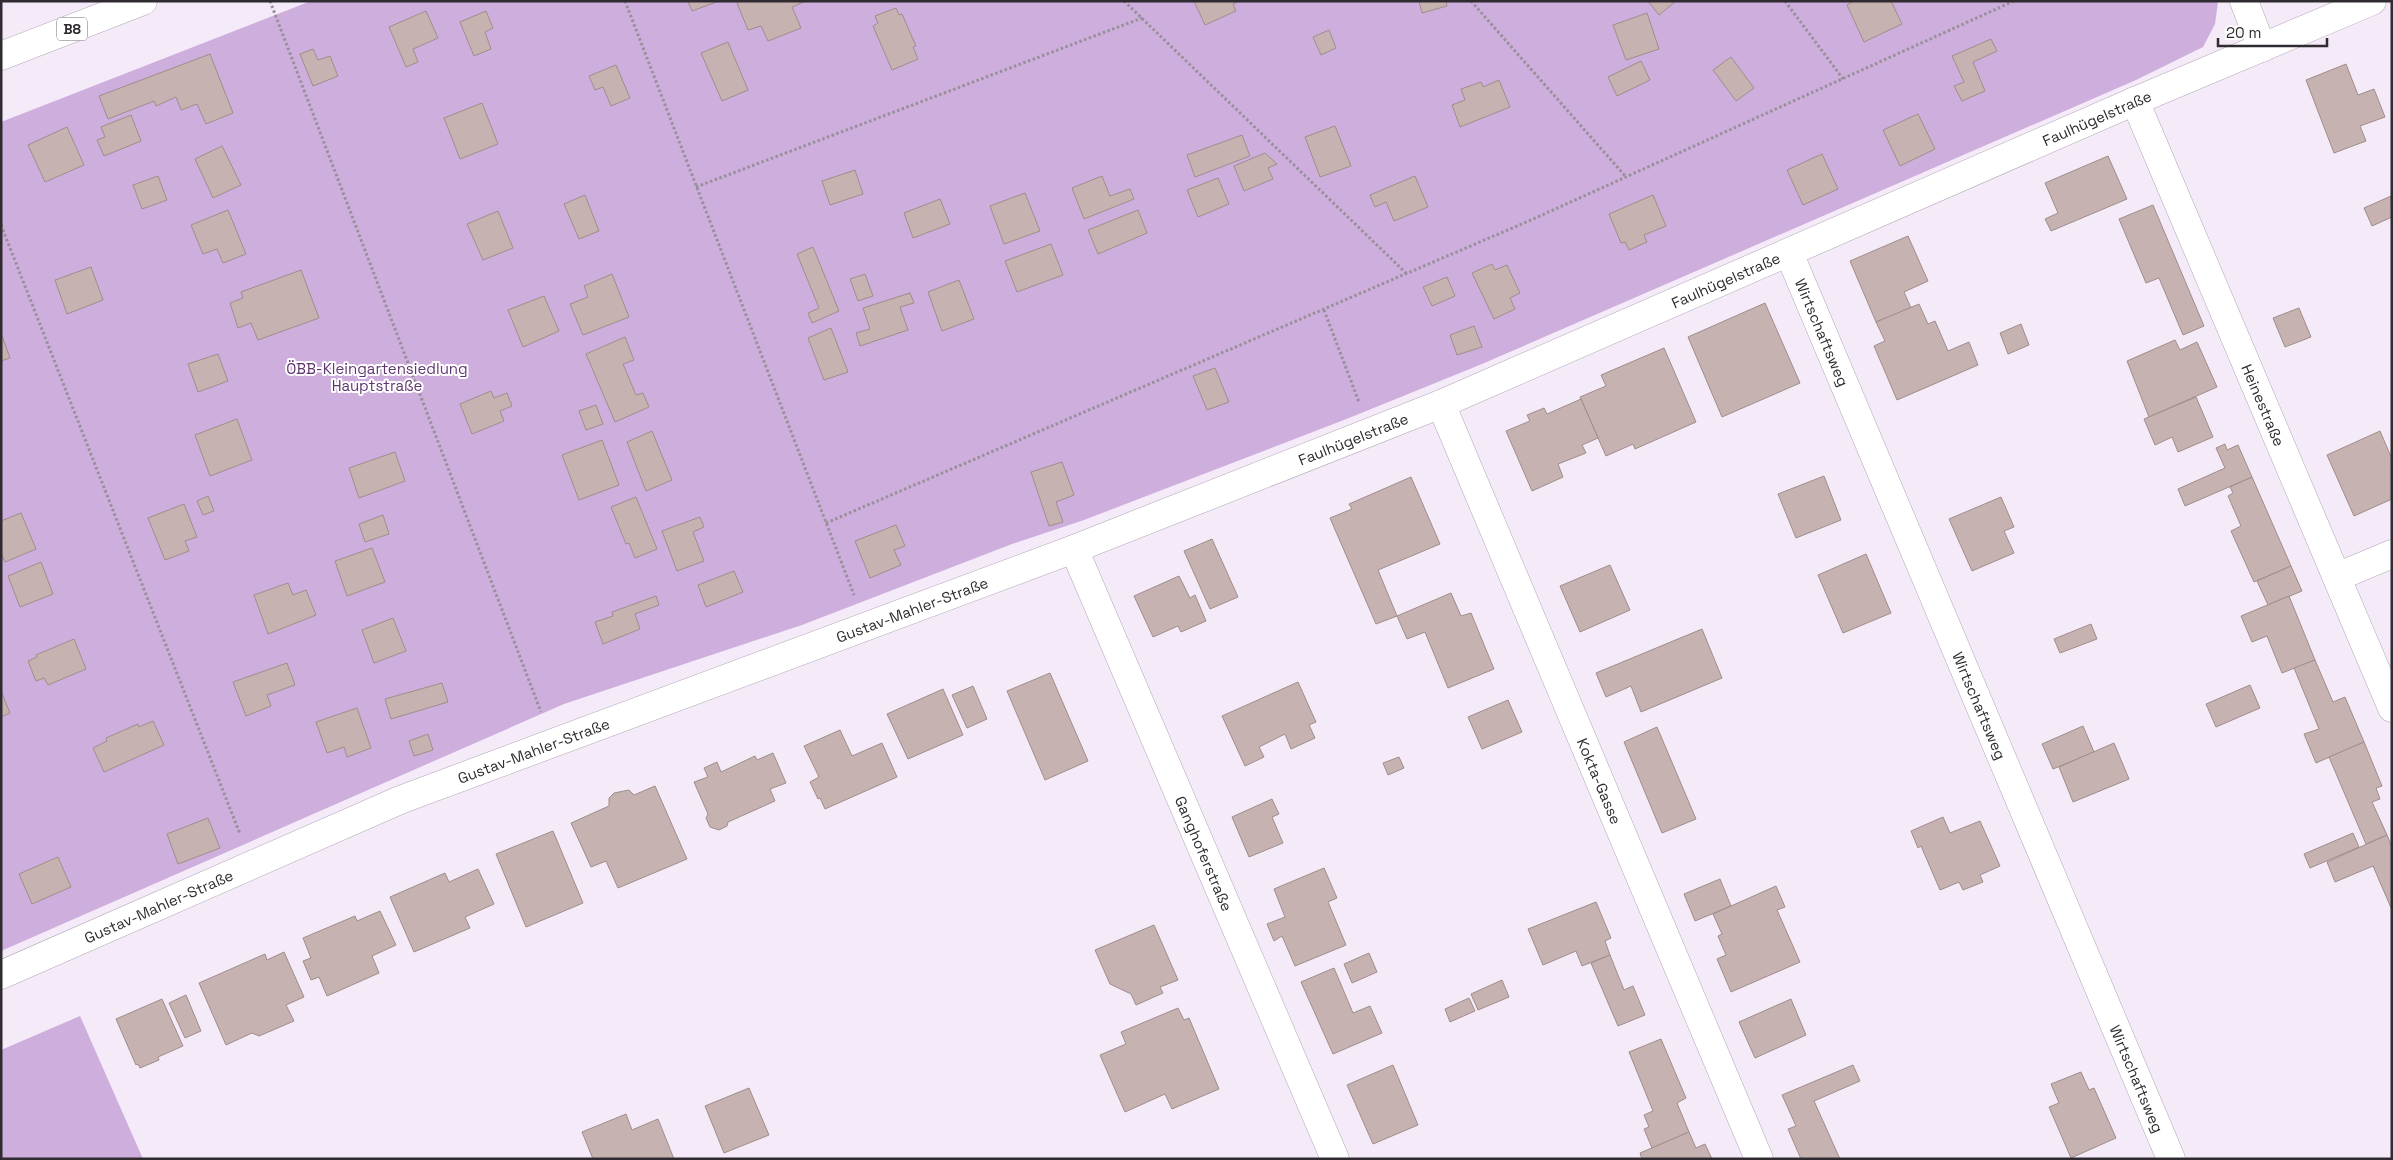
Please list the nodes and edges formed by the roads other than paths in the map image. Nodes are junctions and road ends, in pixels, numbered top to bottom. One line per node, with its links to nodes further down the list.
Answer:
1 (143, 1): 5 (street, B8)
2 (2244, 1): 4 (street)
3 (2372, 1): 4 (street, Faulhügelstraße)
4 (2262, 48): 6 (street, Faulhügelstraße)
5 (1, 56)
6 (2134, 101): 7 (street, Faulhügelstraße); 11 (street, Heinestraße)
7 (1789, 253): 8 (street, Faulhügelstraße); 16 (street, Wirtschaftsweg)
8 (1441, 404): 9 (street, Faulhügelstraße); 15 (street, Kokta-Gasse)
9 (1074, 549): 13 (street, Gustav-Mahler-Straße); 14 (street, Ganghoferstraße)
10 (2392, 554): 11 (street)
11 (2337, 577): 12 (street, Heinestraße)
12 (2392, 708)
13 (1, 975)
14 (1335, 1159)
15 (1759, 1159)
16 (2171, 1159)

